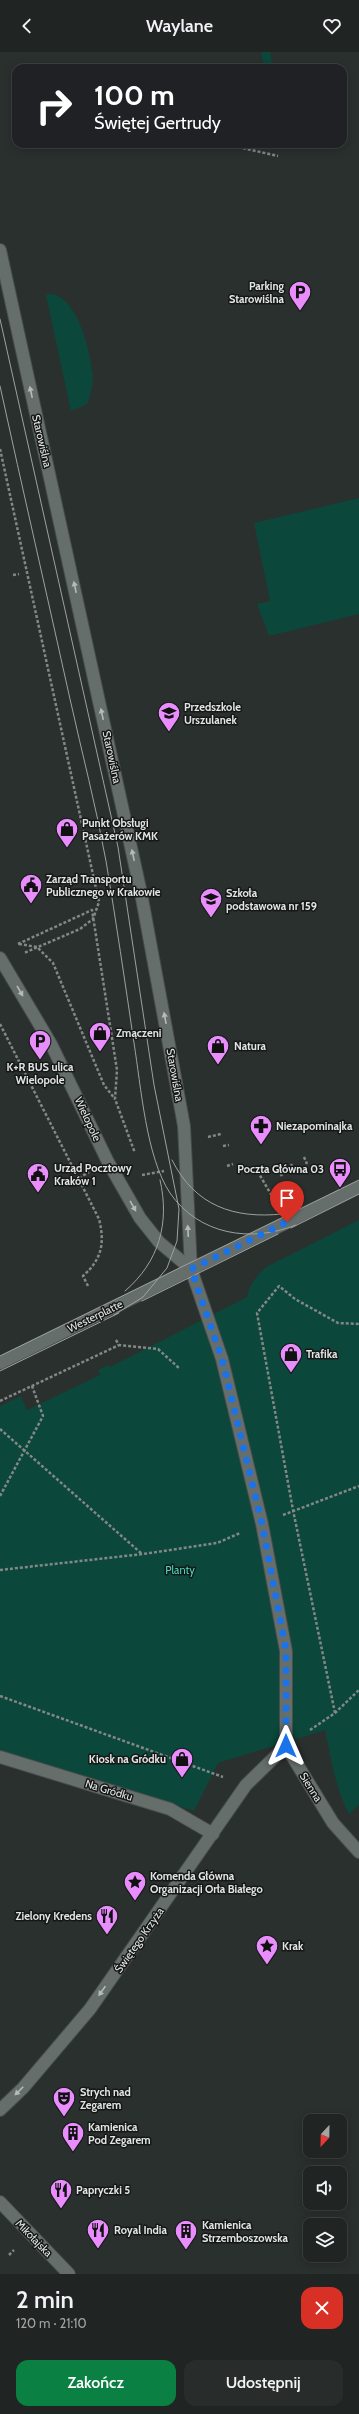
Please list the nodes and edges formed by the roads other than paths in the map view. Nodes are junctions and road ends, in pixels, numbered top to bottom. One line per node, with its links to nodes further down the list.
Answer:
1 (0, 250): 4 (street, Starowiślna, one-way to 1)
2 (2, 961): 4 (street, Wielopole, one-way to 4)
3 (359, 1187): 4 (street, Westerplatte)
4 (191, 1269): 5 (street, Westerplatte); 6 (street)
5 (0, 1363)
6 (286, 1746): 8 (street, Świętego Krzyża); 9 (street, Sienna)
7 (0, 1757): 8 (street, Na Gródku)
8 (213, 1834): 10 (street, Świętego Krzyża, one-way to 10)
9 (359, 1852)
10 (0, 2110)
11 (0, 2202): 12 (street, Mikołajska)
12 (69, 2274)

